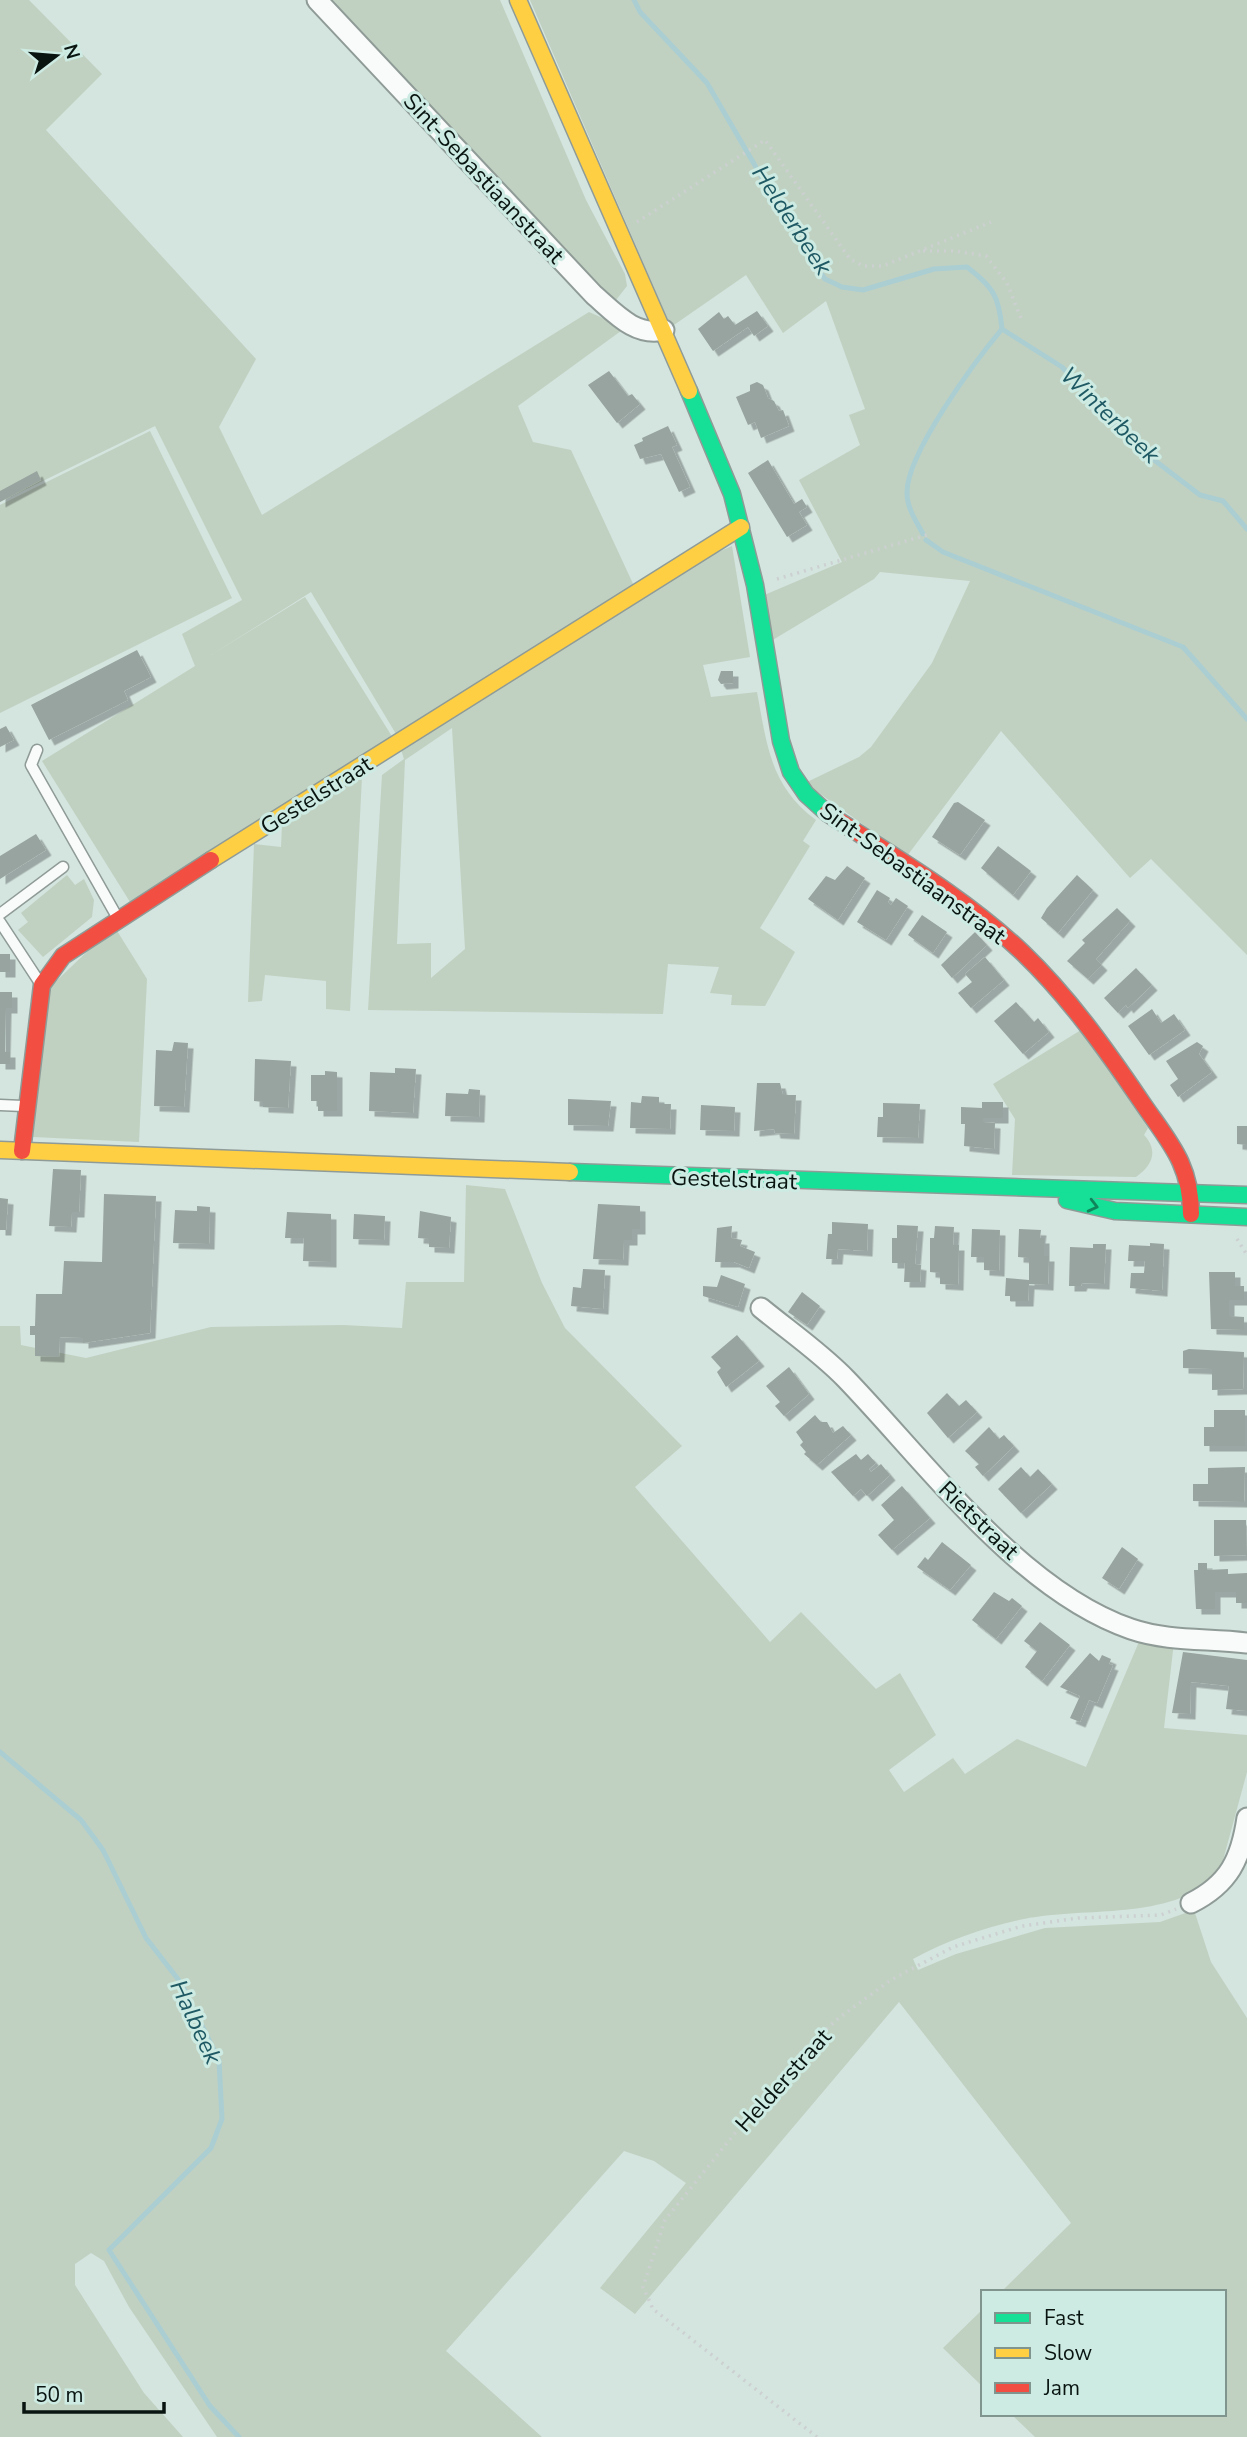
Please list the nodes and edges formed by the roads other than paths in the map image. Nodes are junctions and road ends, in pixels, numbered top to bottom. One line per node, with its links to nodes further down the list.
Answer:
1 (317, 0): 3 (street, Sint-Sebastiaanstraat)
2 (518, 0): 3 (street, Sint-Sebastiaanstraat)
3 (664, 331): 4 (street, Sint-Sebastiaanstraat)
4 (741, 527): 8 (street, Gestelstraat); 16 (street, Sint-Sebastiaanstraat)
5 (37, 750): 8 (lane)
6 (63, 867): 7 (lane)
7 (0, 914)
8 (118, 918): 10 (street, Gestelstraat)
9 (0, 922): 10 (lane)
10 (42, 985): 12 (street, Gestelstraat)
11 (0, 1105): 12 (lane)
12 (27, 1106): 14 (street, Gestelstraat)
13 (0, 1150): 14 (street, Gestelstraat)
14 (22, 1151): 15 (street, Gestelstraat)
15 (1027, 1190): 16 (street, Gestelstraat); 18 (street, Gestelstraat, one-way to 18)
16 (1191, 1191): 17 (street, Gestelstraat); 18 (street, Sint-Sebastiaanstraat)
17 (1247, 1195)
18 (1191, 1214): 19 (street, Gestelstraat)
19 (1247, 1217)
20 (761, 1307): 21 (street, Rietstraat)
21 (1247, 1643)
22 (1247, 1818): 23 (street)
23 (1191, 1903)

